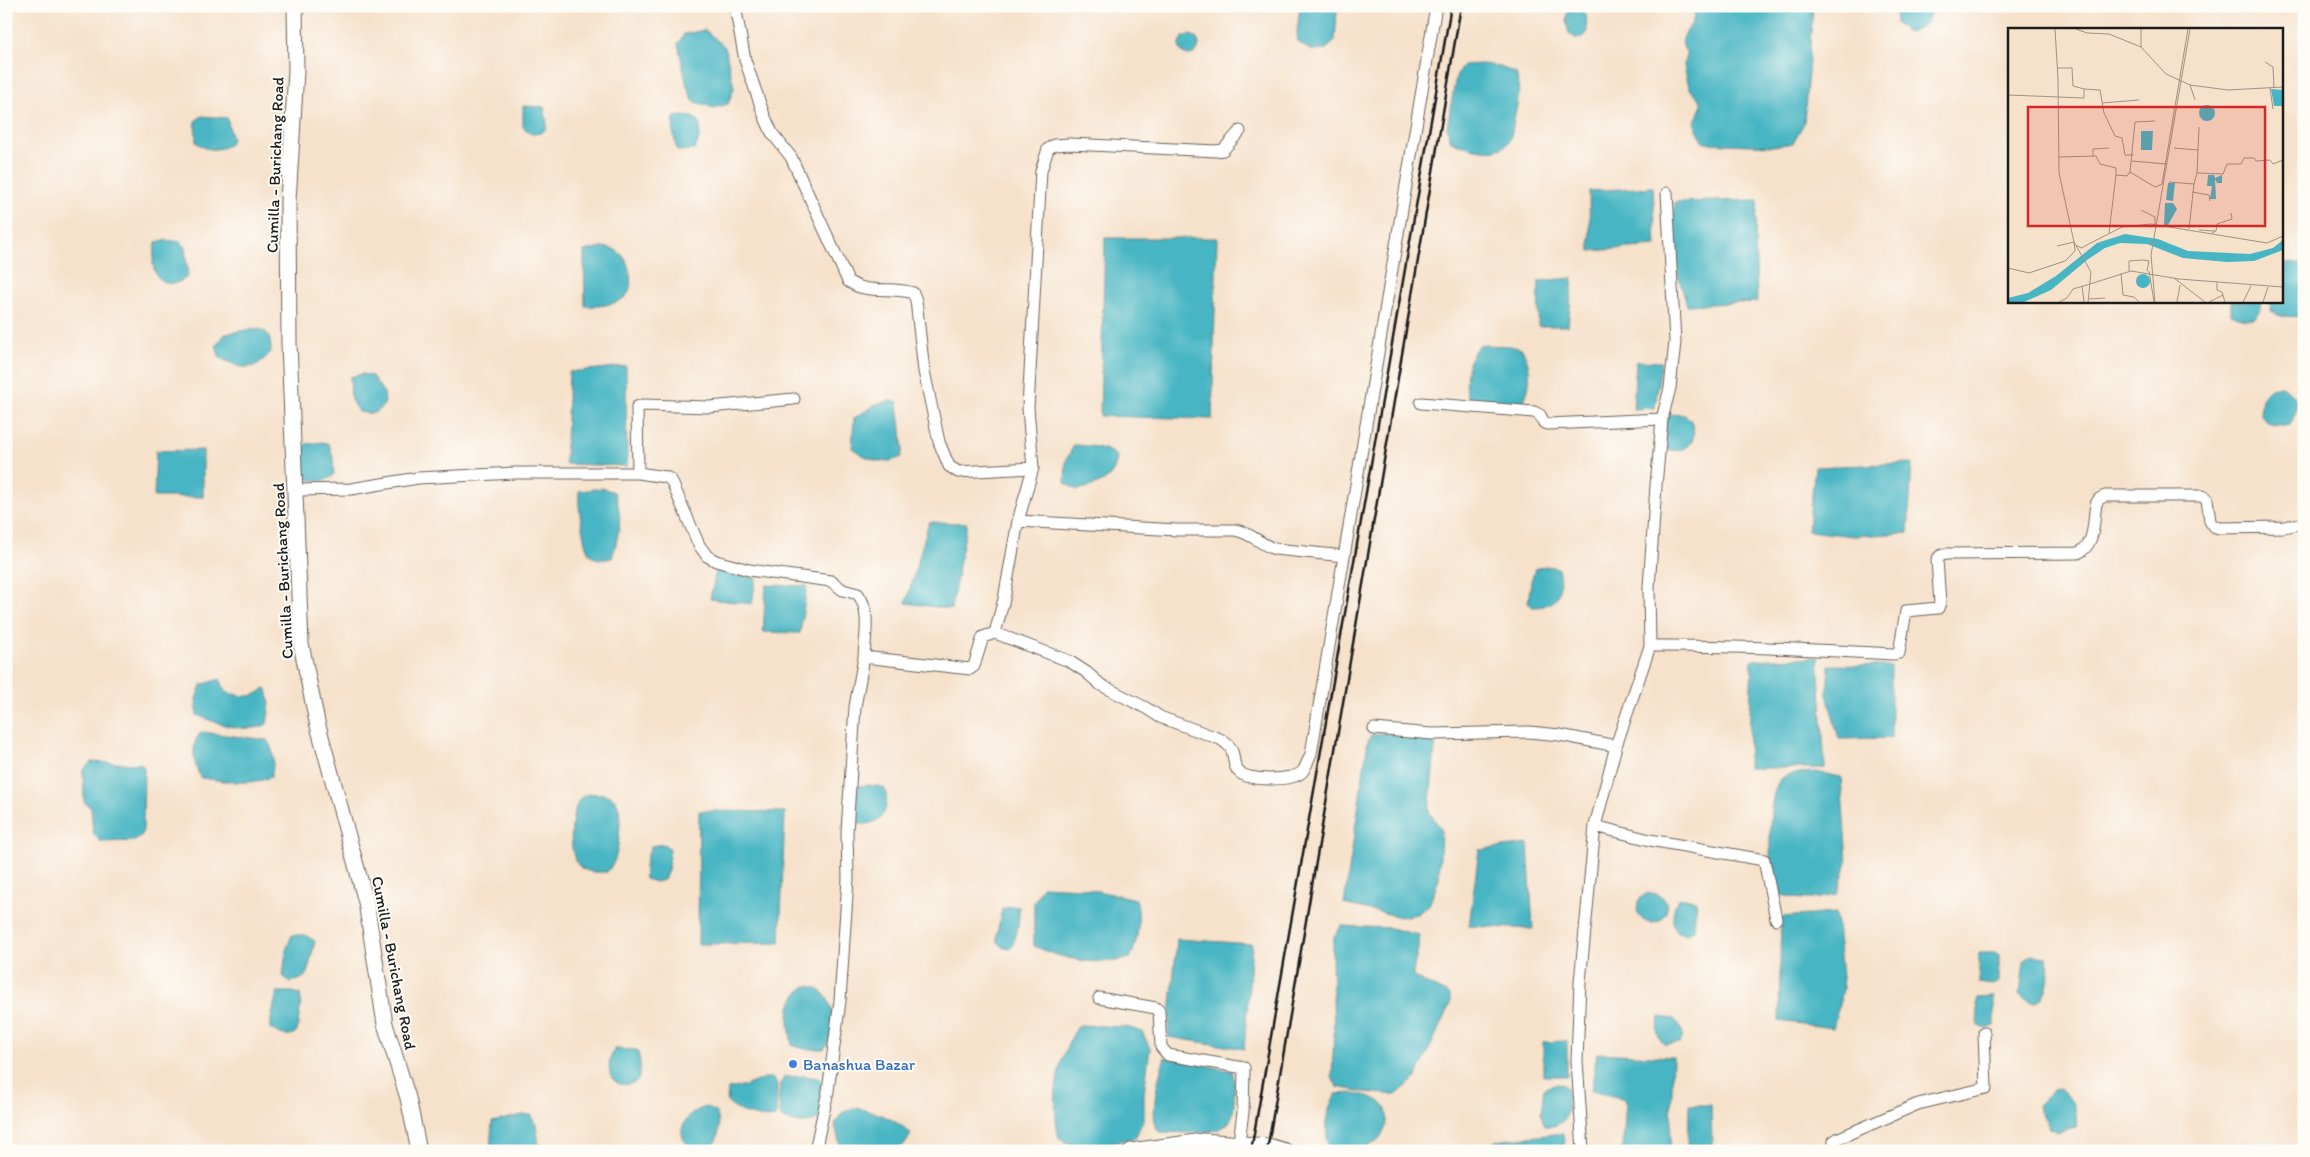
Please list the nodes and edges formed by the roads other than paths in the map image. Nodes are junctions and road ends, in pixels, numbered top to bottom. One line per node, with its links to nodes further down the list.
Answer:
1 (295, 6): 11 (main road, Cumilla - Burichang Road)
2 (735, 6): 9 (street)
3 (1436, 6): 14 (street)
4 (1240, 131): 9 (street)
5 (1667, 193): 8 (street)
6 (794, 399): 10 (street)
7 (1421, 403): 8 (street)
8 (1662, 419): 16 (street)
9 (1033, 468): 12 (street)
10 (638, 473): 11 (street); 17 (street)
11 (295, 490): 25 (main road, Cumilla - Burichang Road)
12 (1018, 521): 14 (street); 15 (street)
13 (2304, 523): 16 (street)
14 (1344, 556): 15 (street)
15 (995, 632): 17 (street)
16 (1650, 646): 19 (street)
17 (864, 657): 26 (street)
18 (1374, 729): 19 (street)
19 (1616, 746): 20 (street)
20 (1595, 826): 21 (street); 29 (street)
21 (1776, 919)
22 (1100, 998): 24 (street)
23 (1984, 1033): 30 (street)
24 (1239, 1142): 27 (main road); 28 (main road)
25 (419, 1151)
26 (815, 1151)
27 (1131, 1151)
28 (1285, 1151)
29 (1583, 1151)
30 (1834, 1151)

